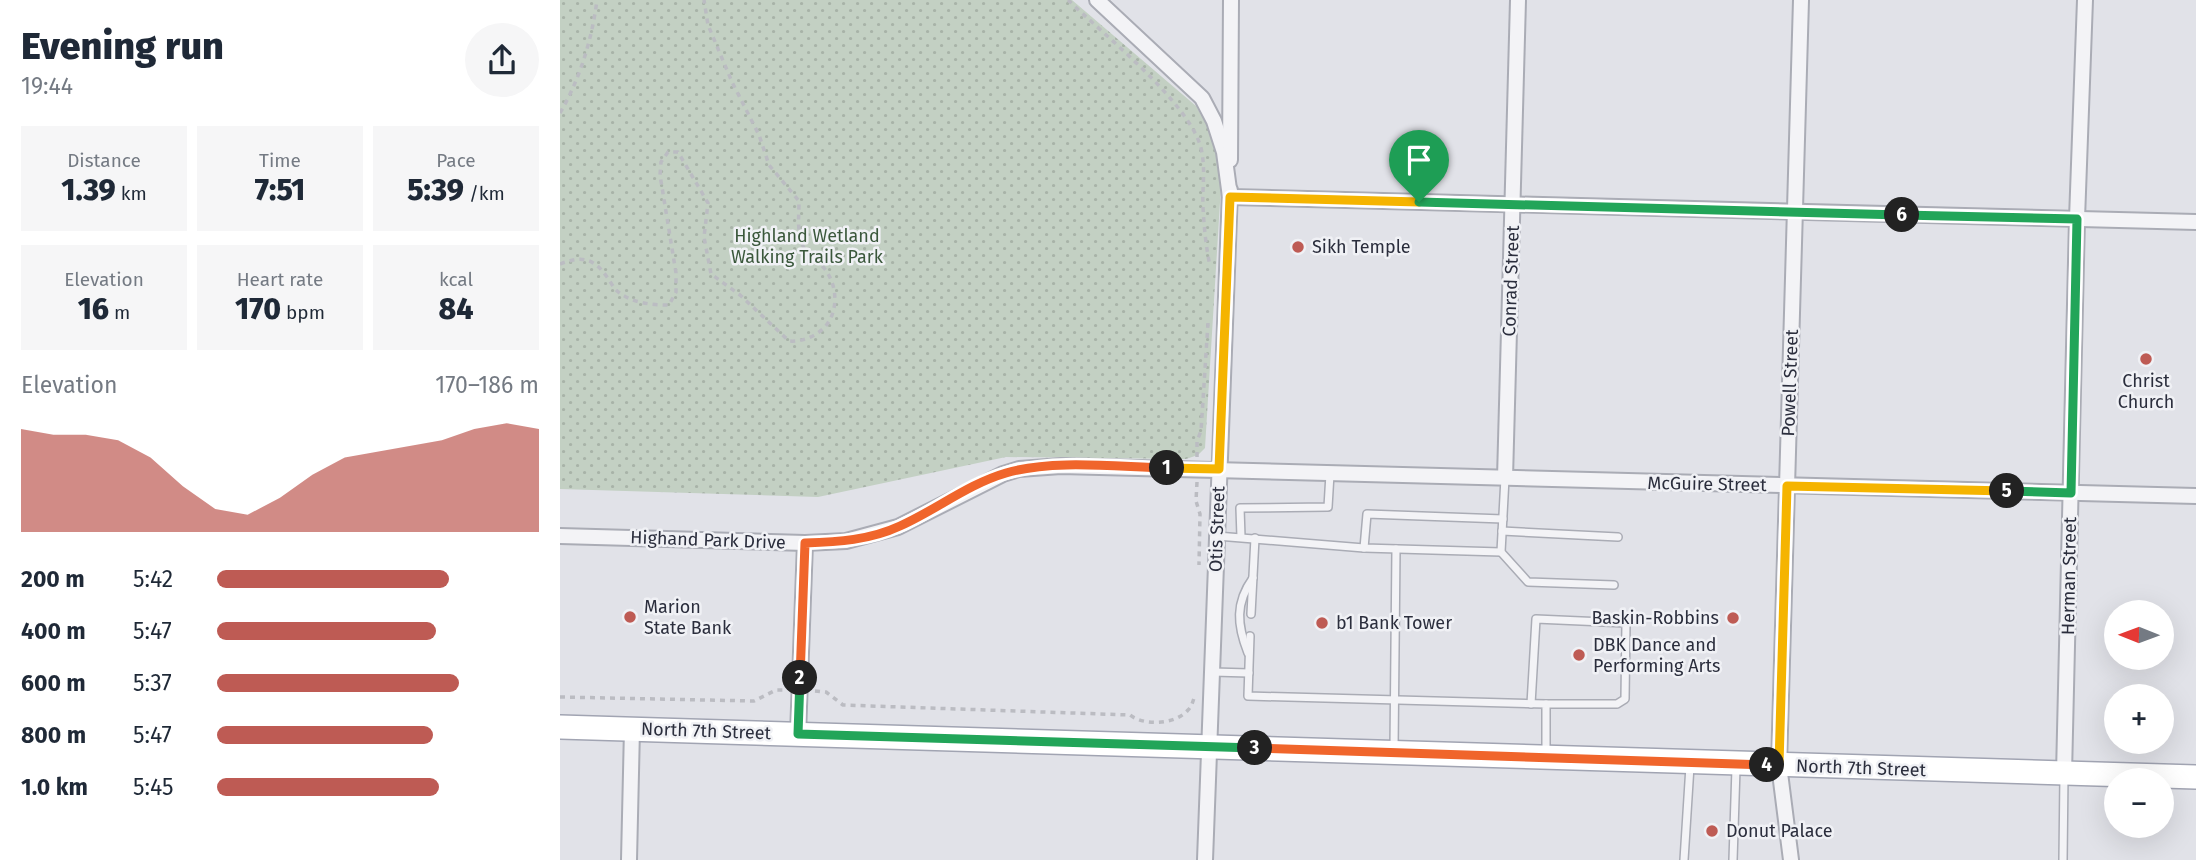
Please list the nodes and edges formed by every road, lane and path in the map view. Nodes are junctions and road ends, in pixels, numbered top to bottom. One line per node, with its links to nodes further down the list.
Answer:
1 (597, 0): 9 (path)
2 (704, 0): 15 (path)
3 (1068, 0): 16 (path)
4 (1097, 0): 10 (street, Otis Street)
5 (1231, 0): 10 (street, Otis Street)
6 (1518, 0): 11 (street, Conrad Street)
7 (1801, 0): 12 (street, Powell Street)
8 (2085, 0): 13 (street, Herman Street)
9 (560, 113)
10 (1230, 197): 11 (street); 19 (street, Otis Street)
11 (1513, 205): 12 (street); 21 (street, Conrad Street)
12 (1795, 212): 13 (street); 23 (street, Powell Street)
13 (2077, 219): 14 (street); 24 (street, Herman Street)
14 (2196, 222)
15 (560, 264)
16 (1211, 270)
17 (1209, 310): 18 (path)
18 (1197, 455)
19 (1219, 469): 20 (street, McGuire Street); 29 (street, Otis Street); 33 (street, Highand Park Drive)
20 (1330, 474): 21 (street, McGuire Street); 30 (lane)
21 (1505, 478): 23 (street, McGuire Street); 26 (lane)
22 (1197, 485): 37 (path)
23 (1787, 486): 24 (street, McGuire Street); 60 (street, Powell Street)
24 (2071, 493): 25 (street, McGuire Street); 61 (street, Herman Street)
25 (2196, 496)
26 (1503, 519): 27 (lane); 34 (lane)
27 (1502, 531): 31 (lane); 36 (lane)
28 (560, 536): 33 (street, Highand Park Drive)
29 (1217, 536): 30 (lane); 43 (street, Otis Street)
30 (1241, 537): 32 (lane)
31 (1618, 537)
32 (1255, 538): 34 (lane); 38 (lane)
33 (805, 543): 54 (street)
34 (1364, 548): 35 (lane)
35 (1395, 549): 36 (lane); 49 (lane)
36 (1501, 552): 39 (lane)
37 (1199, 573)
38 (1253, 578): 40 (lane); 42 (lane)
39 (1614, 585)
40 (1251, 614)
41 (1250, 636): 42 (lane)
42 (1249, 657): 44 (lane)
43 (1213, 671): 44 (lane); 55 (street, Otis Street)
44 (1249, 673): 49 (lane)
45 (783, 690): 48 (path)
46 (814, 691): 47 (path)
47 (1196, 691)
48 (560, 697)
49 (1394, 700): 50 (lane); 56 (lane)
50 (1531, 704): 51 (lane); 51 (lane)
51 (1546, 704): 57 (lane)
52 (560, 727): 53 (main road, North 7th Street)
53 (632, 729): 54 (main road, North 7th Street); 63 (street)
54 (798, 734): 55 (main road, North 7th Street)
55 (1208, 747): 56 (main road, North 7th Street); 64 (street, Otis Street)
56 (1394, 753): 57 (main road, North 7th Street)
57 (1546, 758): 58 (main road, North 7th Street)
58 (1690, 762): 59 (main road, North 7th Street); 65 (lane)
59 (1737, 764): 60 (main road, North 7th Street); 66 (lane)
60 (1779, 765): 61 (main road, North 7th Street); 67 (street, Powell Street)
61 (2064, 774): 62 (main road, North 7th Street); 68 (lane)
62 (2196, 777)
63 (629, 860)
64 (1205, 860)
65 (1684, 860)
66 (1733, 860)
67 (1791, 860)
68 (2063, 860)

